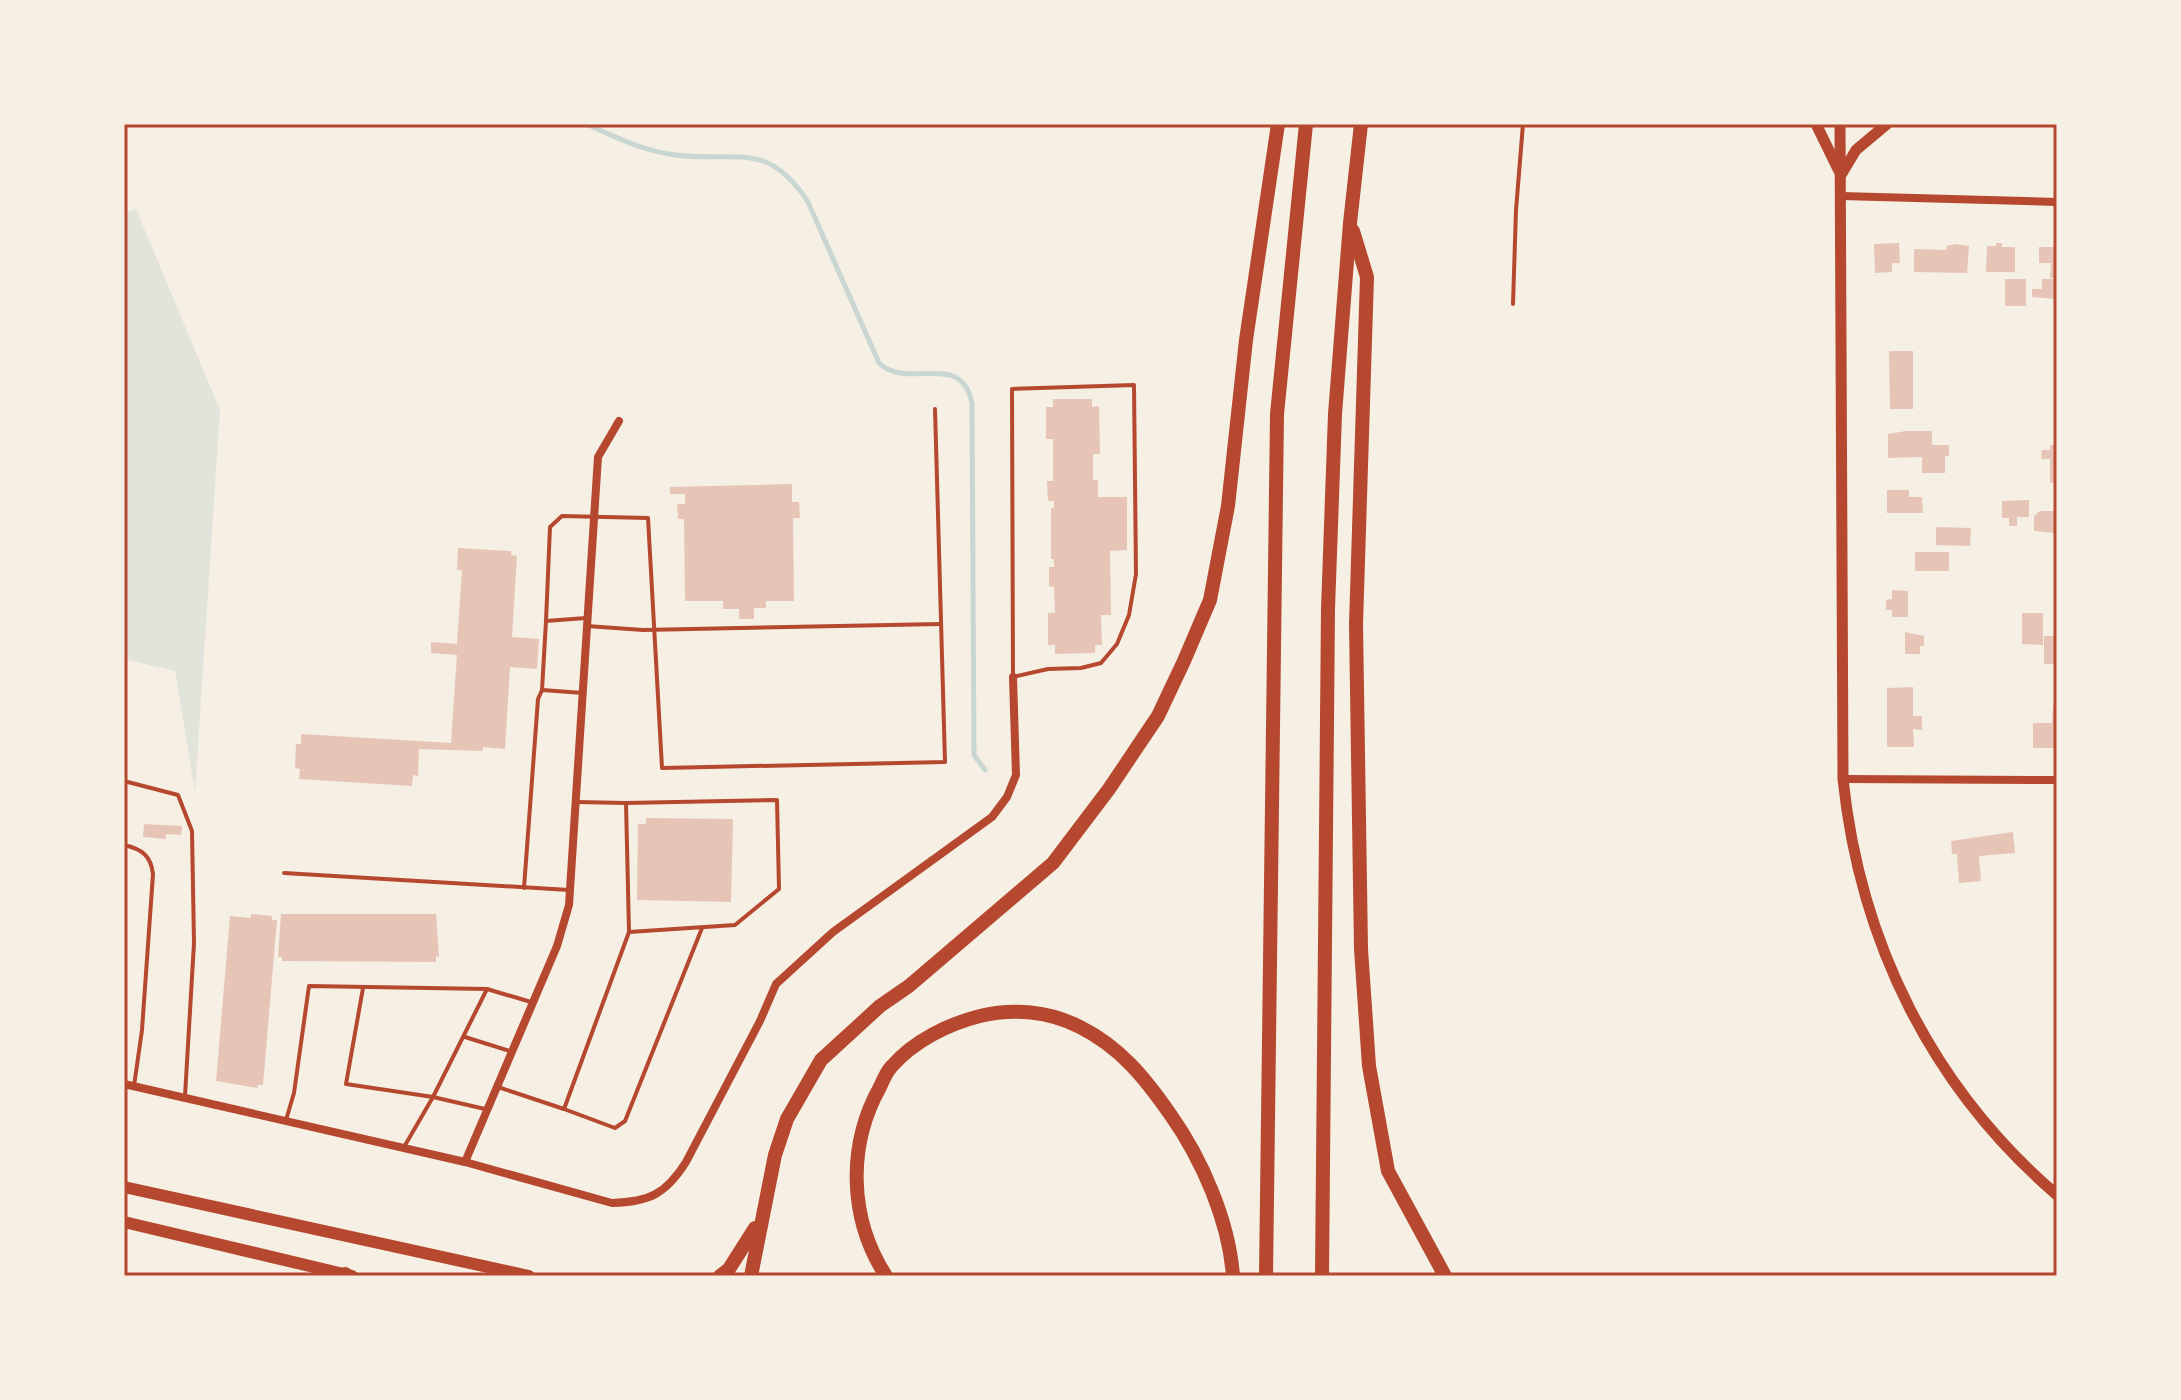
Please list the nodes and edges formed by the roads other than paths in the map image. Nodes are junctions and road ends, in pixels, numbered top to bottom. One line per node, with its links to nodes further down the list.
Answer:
1 (1278, 124): 51 (highway)
2 (1306, 124): 59 (highway)
3 (1361, 124): 11 (highway)
4 (1523, 124): 12 (lane)
5 (1816, 124): 8 (main road)
6 (1840, 124): 8 (main road)
7 (1887, 124): 8 (main road)
8 (1841, 175): 9 (main road)
9 (1841, 196): 10 (street); 23 (main road)
10 (2057, 202)
11 (1350, 223): 60 (highway); 61 (highway)
12 (1513, 304)
13 (935, 409): 18 (lane)
14 (619, 421): 15 (street)
15 (594, 517): 16 (lane); 17 (street); 19 (lane)
16 (546, 621): 17 (lane); 21 (lane)
17 (588, 622): 19 (lane); 22 (street)
18 (941, 624): 19 (lane); 19 (lane)
19 (656, 630)
20 (1013, 677): 20 (lane); 48 (street)
21 (542, 690): 22 (lane); 30 (lane)
22 (583, 693): 26 (street)
23 (1843, 779): 24 (street); 50 (main road)
24 (2057, 780)
25 (124, 781): 43 (lane)
26 (576, 802): 27 (lane); 31 (street)
27 (626, 803): 32 (lane); 33 (lane)
28 (124, 845): 40 (lane)
29 (284, 873): 30 (lane)
30 (524, 888): 31 (lane)
31 (570, 890): 36 (street)
32 (702, 928): 33 (lane); 44 (lane)
33 (629, 932): 44 (lane)
34 (363, 988): 35 (lane); 42 (lane); 46 (lane)
35 (487, 989): 36 (lane); 37 (lane)
36 (533, 1003): 38 (street)
37 (464, 1037): 38 (lane); 42 (lane)
38 (512, 1051): 41 (street)
39 (124, 1084): 40 (street)
40 (134, 1086): 43 (street)
41 (497, 1087): 44 (lane); 45 (street)
42 (433, 1097): 45 (lane); 47 (lane)
43 (185, 1098): 46 (street)
44 (564, 1109)
45 (487, 1110): 48 (street)
46 (286, 1121): 47 (street)
47 (403, 1148): 48 (street)
48 (465, 1162)
49 (124, 1187): 54 (main road)
50 (2057, 1195)
51 (760, 1221): 55 (highway); 56 (highway)
52 (124, 1222): 53 (main road)
53 (348, 1275)
54 (529, 1276)
55 (720, 1276)
56 (751, 1276)
57 (886, 1276): 58 (highway)
58 (1233, 1276)
59 (1266, 1276)
60 (1322, 1276)
61 (1445, 1276)

